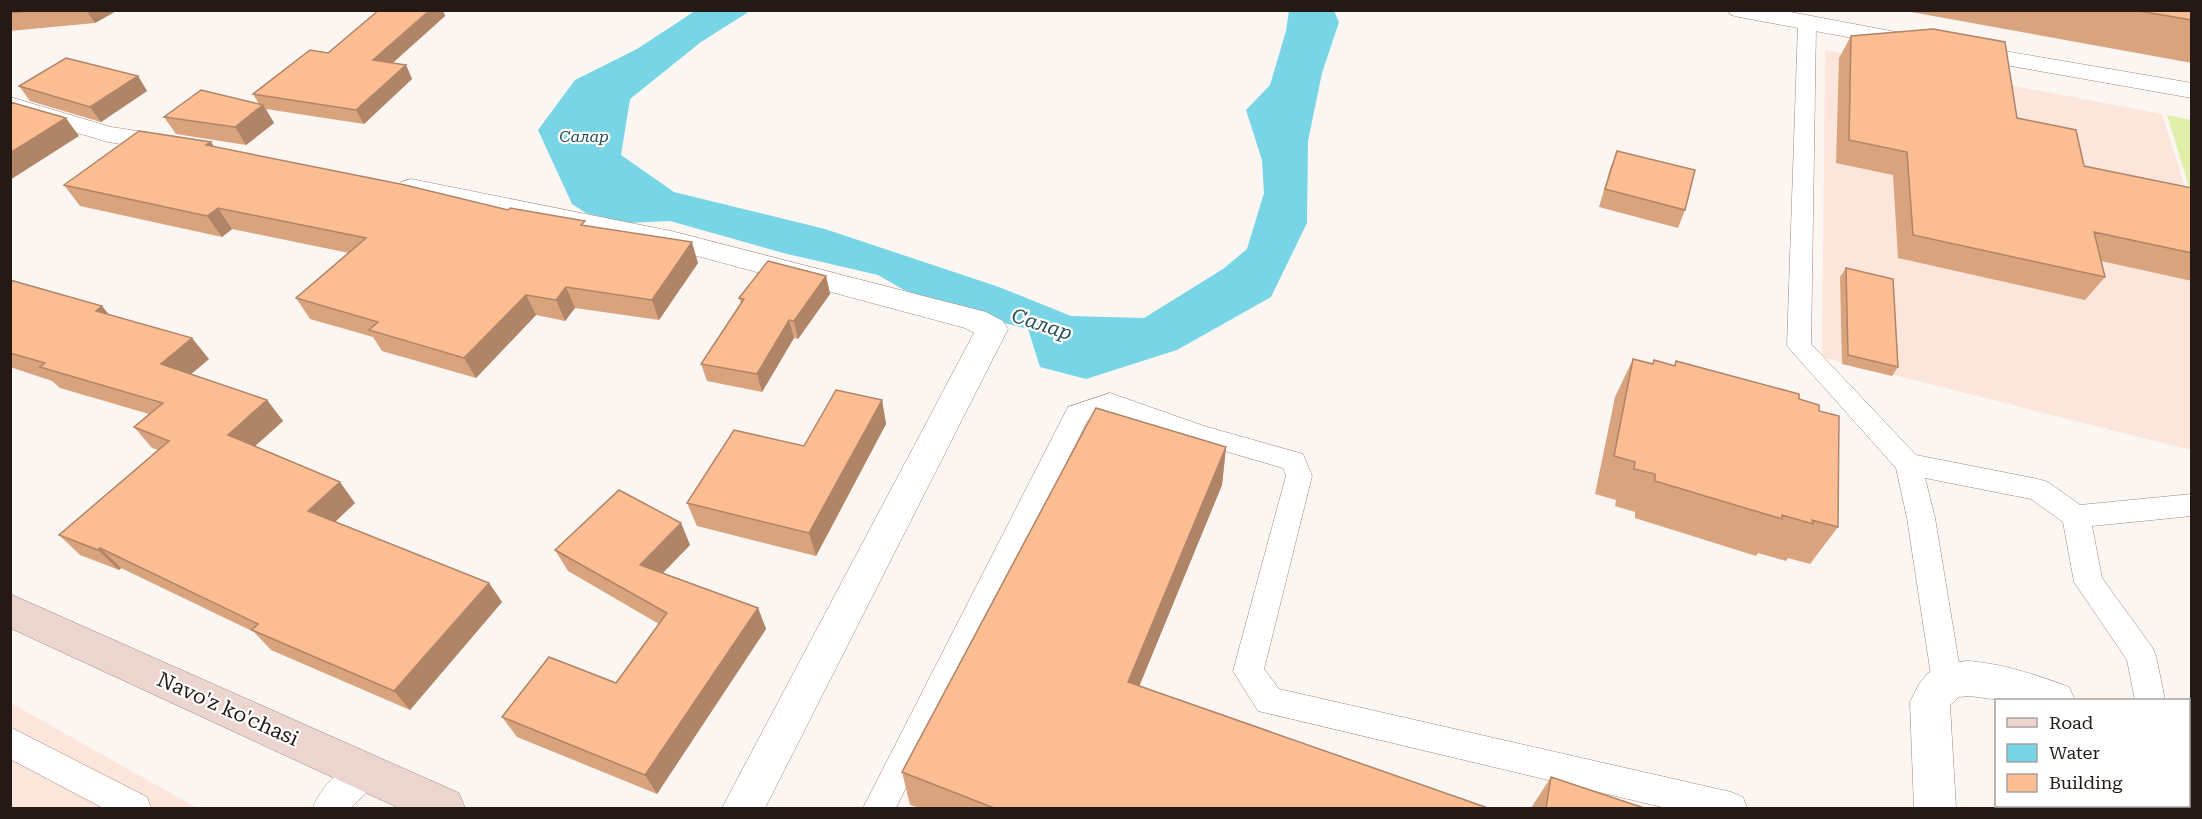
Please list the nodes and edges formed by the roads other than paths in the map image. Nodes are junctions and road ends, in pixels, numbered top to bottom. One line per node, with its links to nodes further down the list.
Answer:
1 (1739, 10): 2 (street)
2 (1807, 24): 3 (street); 7 (lane)
3 (2192, 91)
4 (10, 105): 5 (street)
5 (208, 150)
6 (380, 182): 19 (street)
7 (1908, 464): 9 (lane); 11 (lane)
8 (2192, 505): 9 (lane)
9 (2076, 516): 13 (lane)
10 (10, 610): 15 (street, Navo'z ko'chasi)
11 (1947, 682): 12 (street); 22 (street)
12 (2052, 699)
13 (2150, 699)
14 (10, 742): 16 (lane)
15 (364, 771): 17 (lane); 18 (street, Navo'z ko'chasi)
16 (135, 808)
17 (329, 808)
18 (444, 808)
19 (743, 808)
20 (879, 808): 21 (lane)
21 (1731, 808)
22 (1935, 808)

